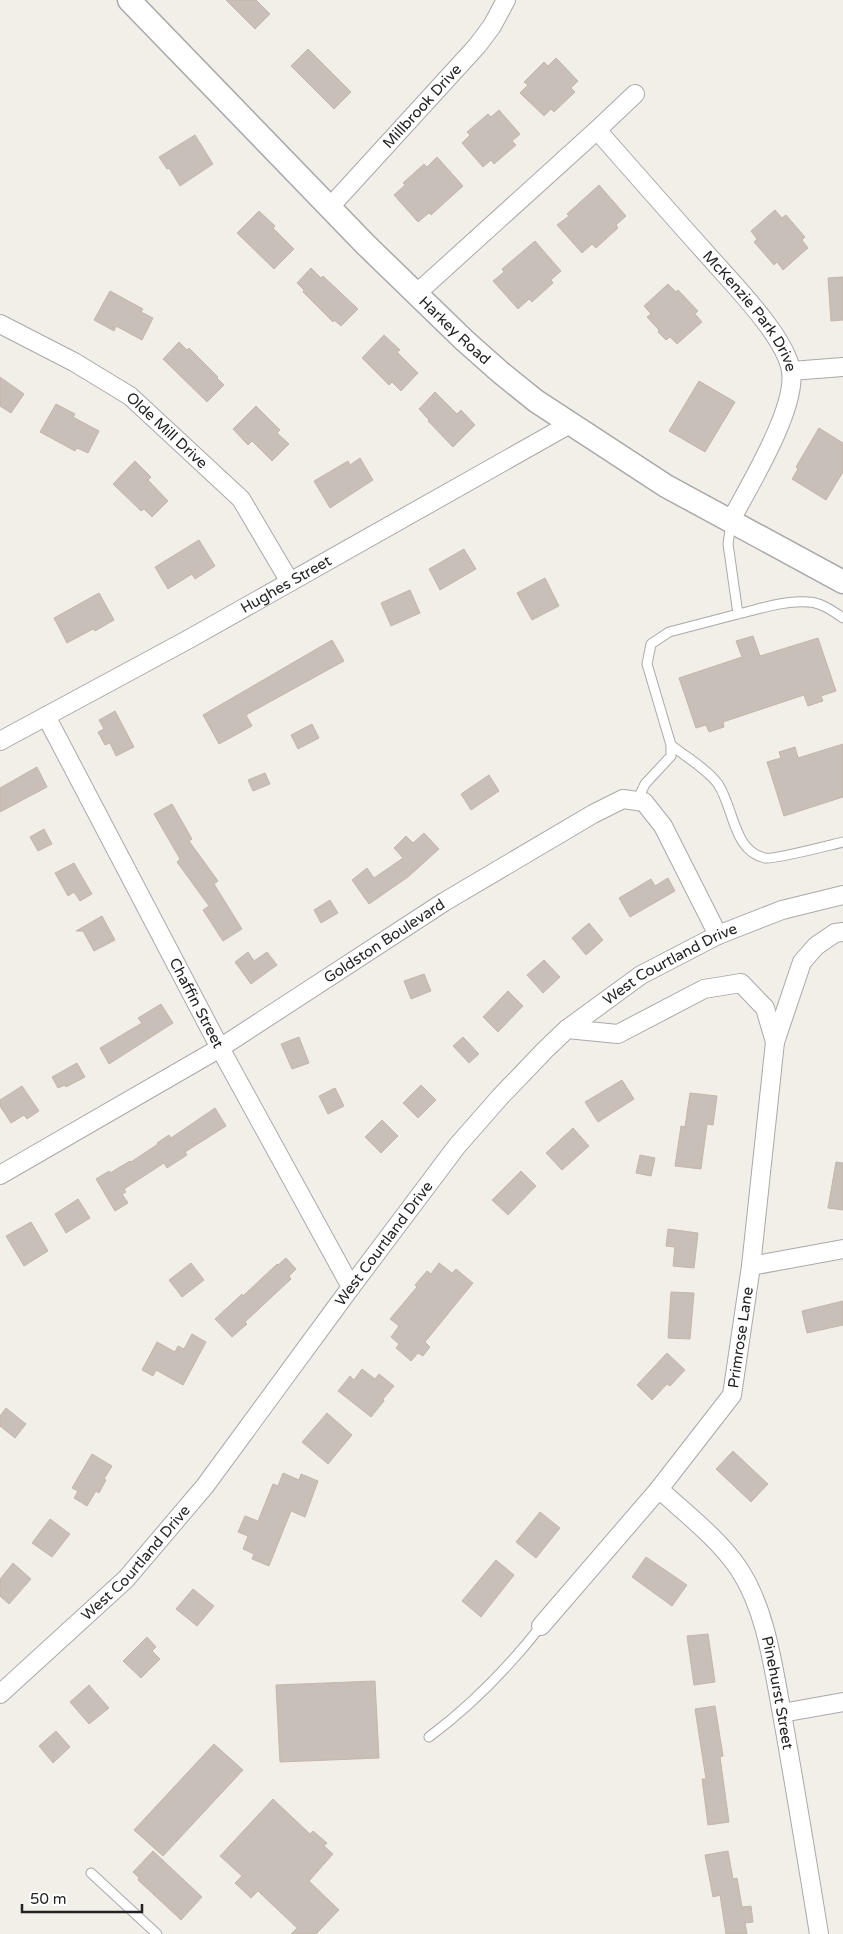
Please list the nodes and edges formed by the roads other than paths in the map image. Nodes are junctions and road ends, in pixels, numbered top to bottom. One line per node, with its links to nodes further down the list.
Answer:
1 (129, 0): 5 (street, Harkey Road)
2 (506, 0): 5 (street, Millbrook Drive)
3 (635, 94): 4 (street)
4 (597, 130): 6 (street); 9 (street, McKenzie Park Drive)
5 (329, 208): 6 (street, Harkey Road)
6 (416, 294): 10 (street, Harkey Road)
7 (0, 324): 12 (street, Olde Mill Drive)
8 (843, 367): 9 (street)
9 (791, 371): 11 (street, McKenzie Park Drive)
10 (570, 424): 11 (street, Harkey Road); 12 (street, Hughes Street)
11 (731, 520): 13 (street, Harkey Road); 14 (lane)
12 (290, 582): 16 (street, Hughes Street)
13 (843, 582)
14 (738, 614): 15 (lane); 18 (lane)
15 (843, 618)
16 (46, 716): 17 (street, Hughes Street); 26 (street, Chaffin Street)
17 (0, 741)
18 (671, 745): 19 (lane); 20 (lane)
19 (637, 801): 23 (street); 26 (street, Goldston Boulevard)
20 (843, 842)
21 (843, 895): 23 (street, West Courtland Drive)
22 (843, 932): 25 (street, Primrose Lane)
23 (718, 934): 24 (street, West Courtland Drive)
24 (567, 1029): 25 (street, Primrose Lane); 30 (street, West Courtland Drive)
25 (775, 1042): 29 (street, Primrose Lane)
26 (220, 1048): 27 (street, Goldston Boulevard); 30 (street, Chaffin Street)
27 (0, 1175)
28 (843, 1249): 29 (street)
29 (751, 1266): 31 (street, Primrose Lane)
30 (351, 1287): 33 (street, West Courtland Drive)
31 (659, 1489): 32 (street, Primrose Lane); 35 (street, Pinehurst Street)
32 (541, 1626): 36 (lane)
33 (0, 1694)
34 (843, 1702): 35 (street)
35 (782, 1714): 39 (street, Pinehurst Street)
36 (429, 1737)
37 (91, 1873): 38 (lane)
38 (157, 1934)
39 (819, 1934)

